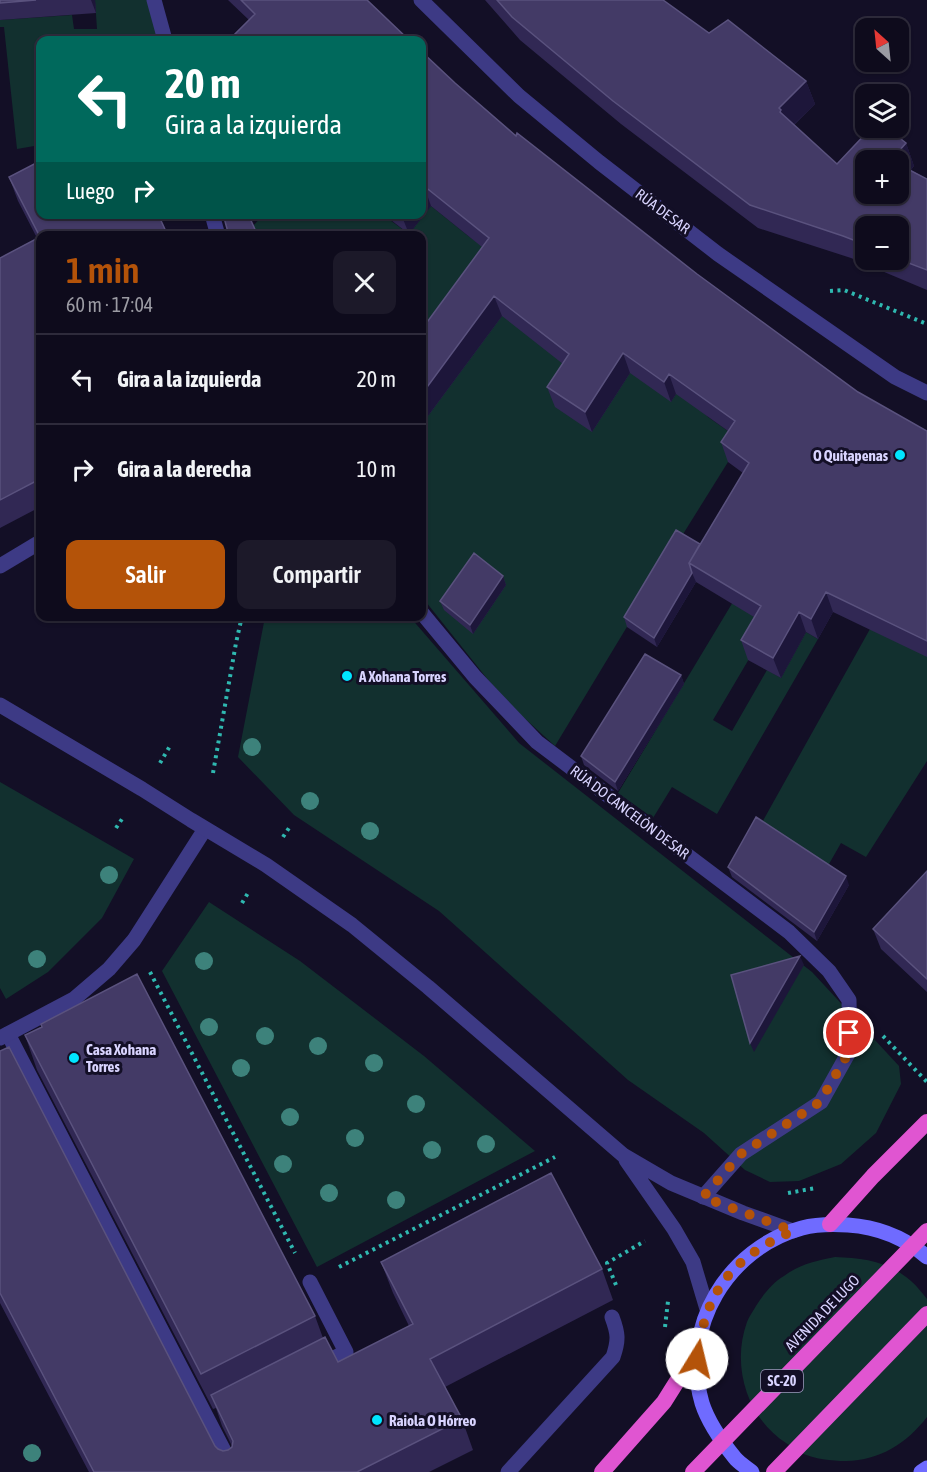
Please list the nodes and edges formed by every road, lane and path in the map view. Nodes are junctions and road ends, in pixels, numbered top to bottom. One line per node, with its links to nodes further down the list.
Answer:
1 (154, 0): 3 (street)
2 (421, 0): 4 (street, RÚA DE SAR)
3 (164, 36)
4 (779, 296): 5 (path); 6 (street, RÚA DE SAR)
5 (927, 324)
6 (927, 393)
7 (36, 544): 8 (street)
8 (0, 566)
9 (426, 617): 19 (street, RÚA DO CANCELÓN DE SAR)
10 (241, 621): 14 (path)
11 (0, 705): 16 (street)
12 (170, 746): 13 (path)
13 (156, 769)
14 (213, 773)
15 (291, 825): 17 (path)
16 (205, 828): 20 (street); 23 (street)
17 (281, 840)
18 (147, 966): 32 (path)
19 (849, 1000): 21 (path); 25 (street)
20 (4, 1036): 39 (street)
21 (927, 1082)
22 (927, 1122): 26 (highway)
23 (623, 1155): 25 (street); 33 (street)
24 (555, 1156): 32 (path)
25 (703, 1197): 27 (street)
26 (830, 1224): 27 (main road); 30 (main road)
27 (793, 1231): 33 (main road)
28 (927, 1231): 42 (highway, AVENIDA DE LUGO / SC-20, bridge)
29 (645, 1241): 31 (path)
30 (927, 1257)
31 (607, 1263)
32 (310, 1282): 37 (street)
33 (708, 1309): 36 (main road)
34 (927, 1314): 44 (highway)
35 (612, 1317): 40 (street)
36 (700, 1336): 41 (highway); 43 (main road)
37 (304, 1373)
38 (927, 1468): 45 (main road)
39 (235, 1472)
40 (508, 1472)
41 (602, 1472)
42 (693, 1472)
43 (752, 1472)
44 (774, 1472)
45 (921, 1472)

